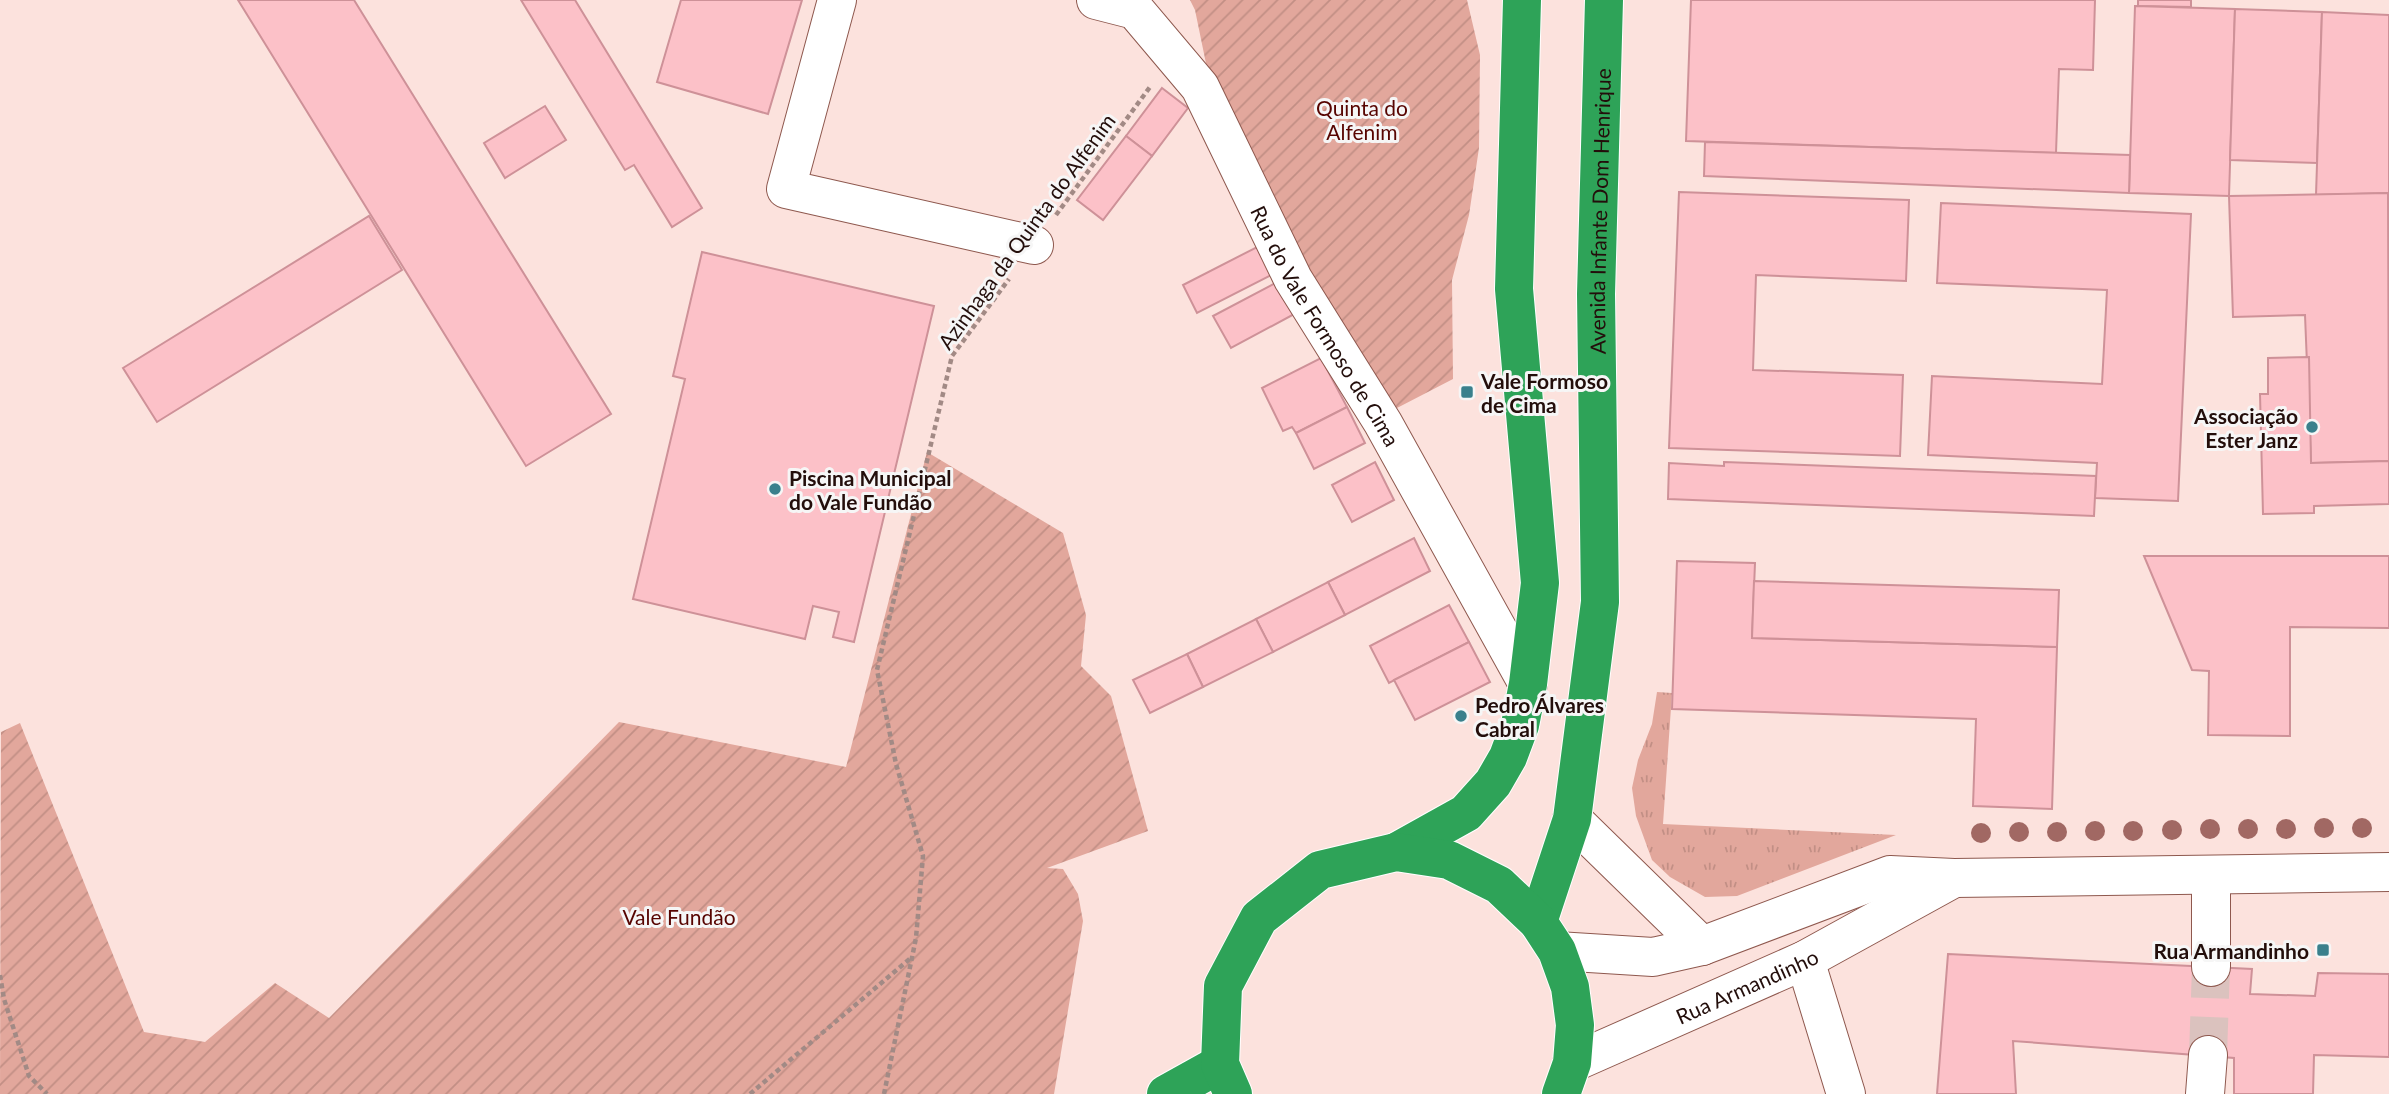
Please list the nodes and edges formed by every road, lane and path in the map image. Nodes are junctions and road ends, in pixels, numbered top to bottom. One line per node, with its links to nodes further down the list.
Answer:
1 (837, 0): 7 (street)
2 (1096, 0): 5 (street, Rua do Vale Formoso de Cima)
3 (1522, 0): 8 (highway)
4 (1604, 0): 9 (highway, Avenida Infante Dom Henrique)
5 (1133, 5): 6 (street, Rua do Vale Formoso de Cima)
6 (1173, 55): 7 (path, Azinhaga da Quinta do Alfenim); 8 (street, Rua do Vale Formoso de Cima)
7 (1034, 245): 16 (path, Azinhaga da Quinta do Alfenim)
8 (1528, 684): 10 (highway)
9 (1572, 819): 14 (highway, Avenida Infante Dom Henrique); 15 (street)
10 (1396, 852): 14 (highway); 21 (highway)
11 (2389, 872): 12 (street, Rua Armandinho)
12 (2211, 874): 13 (street, Rua Armandinho); 18 (street)
13 (1954, 878): 15 (street, Rua Armandinho); 17 (street, Rua Armandinho)
14 (1547, 937): 15 (street, Rua Armandinho); 22 (highway)
15 (1702, 946)
16 (913, 957): 24 (path); 25 (path, Azinhaga da Quinta do Alfenim)
17 (1805, 960): 22 (street, Rua Armandinho); 27 (street)
18 (2211, 967)
19 (0, 975): 23 (path)
20 (2208, 1055): 28 (street)
21 (1227, 1079): 26 (highway)
22 (1566, 1079)
23 (47, 1094)
24 (750, 1094)
25 (884, 1094)
26 (1166, 1094)
27 (1846, 1094)
28 (2205, 1094)

